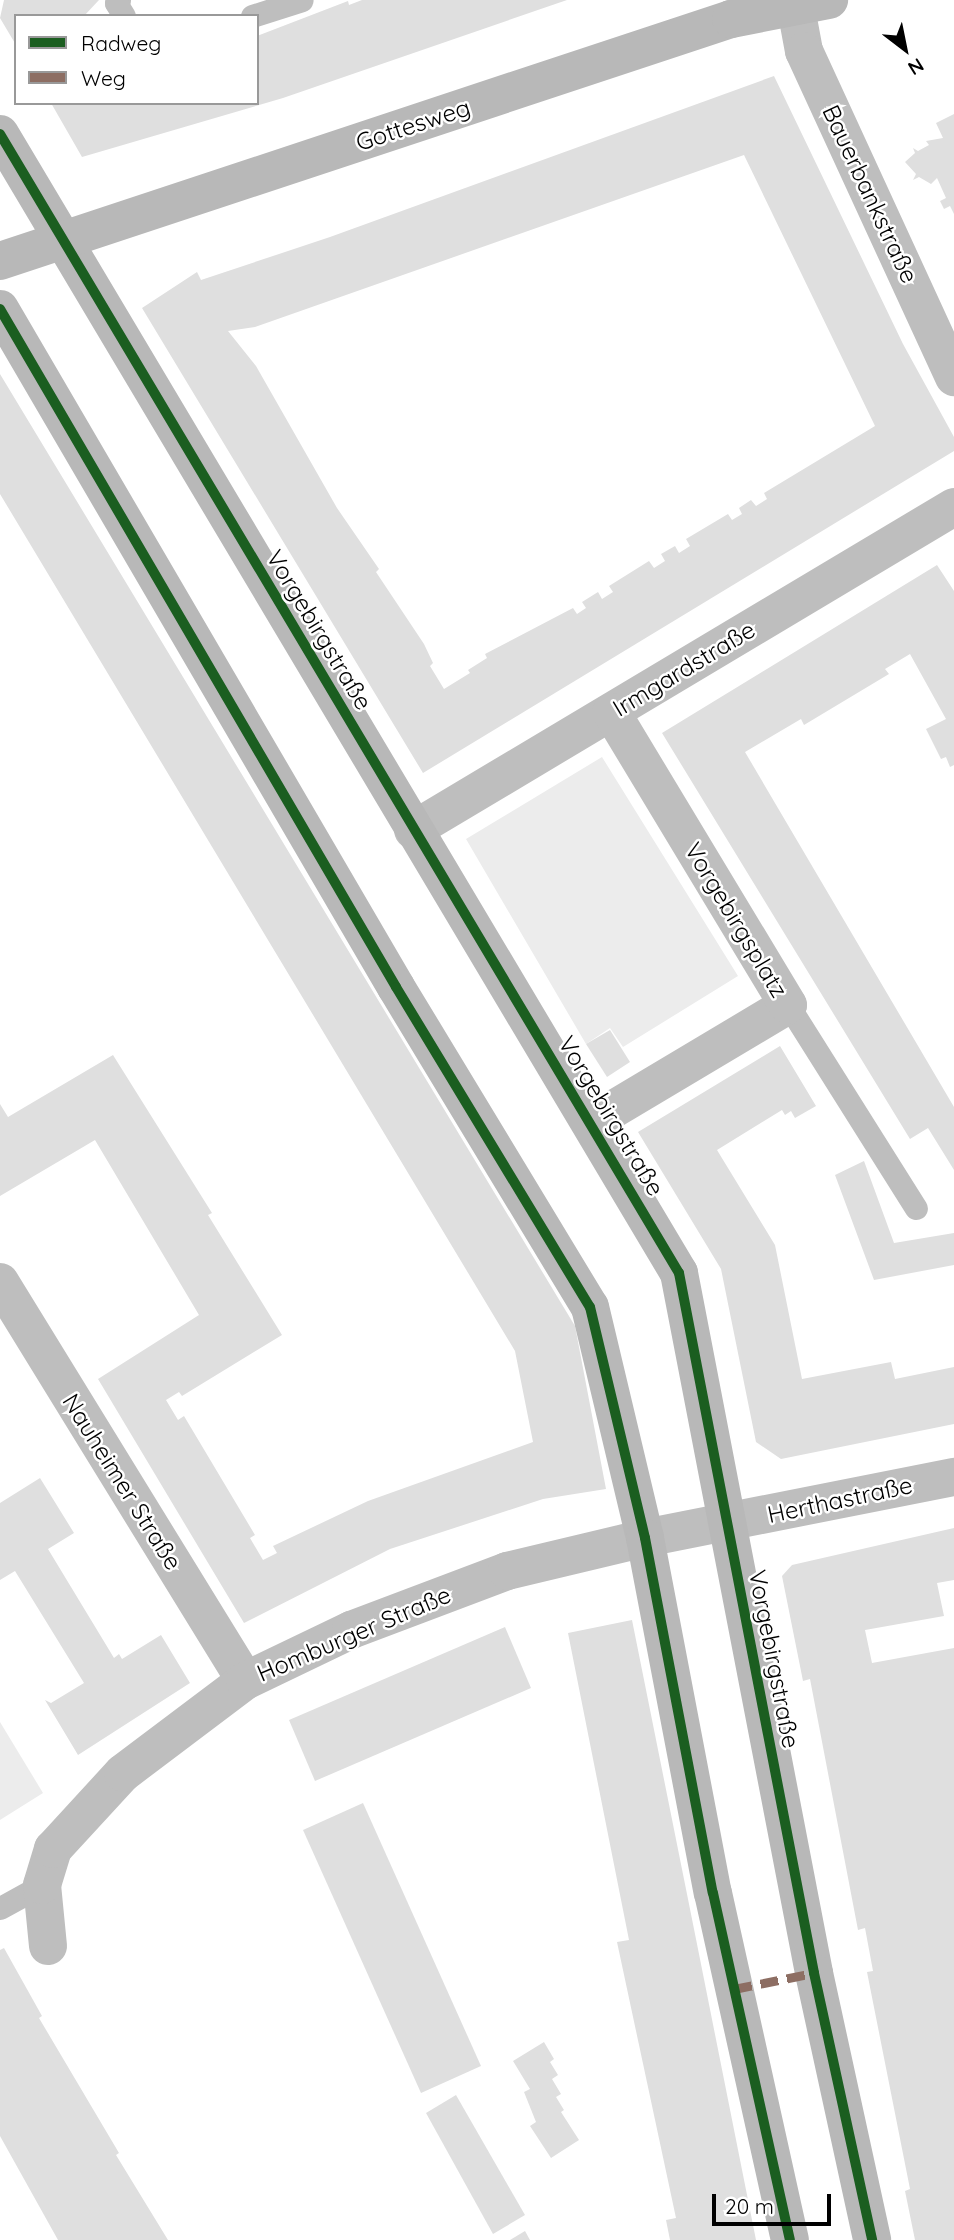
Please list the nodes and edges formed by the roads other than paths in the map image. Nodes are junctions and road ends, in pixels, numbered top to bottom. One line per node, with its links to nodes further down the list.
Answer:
1 (302, 0): 3 (lane)
2 (813, 4): 5 (main road, Gottesweg); 8 (street, Bauerbankstraße)
3 (258, 14)
4 (0, 134): 5 (main road, Vorgebirgstraße)
5 (62, 242): 6 (main road, Gottesweg); 11 (main road, Vorgebirgstraße)
6 (0, 261)
7 (0, 309): 18 (main road)
8 (954, 377)
9 (954, 507): 10 (street, Irmgardstraße)
10 (611, 712): 11 (street, Irmgardstraße); 12 (street, Vorgebirgsplatz)
11 (413, 830): 13 (main road, Vorgebirgstraße)
12 (788, 1005): 13 (street, Vorgebirgsplatz); 14 (lane)
13 (592, 1122): 17 (main road, Vorgebirgstraße)
14 (916, 1208)
15 (0, 1282): 19 (street, Nauheimer Straße)
16 (954, 1477): 17 (street, Herthastraße)
17 (727, 1524): 18 (street, Homburger Straße); 24 (main road, Vorgebirgstraße)
18 (645, 1538): 19 (street, Homburger Straße); 23 (main road)
19 (245, 1681): 20 (street, Homburger Straße)
20 (42, 1885): 21 (lane); 22 (street, Homburger Straße)
21 (0, 1908)
22 (48, 1946)
23 (790, 2240)
24 (872, 2240)

